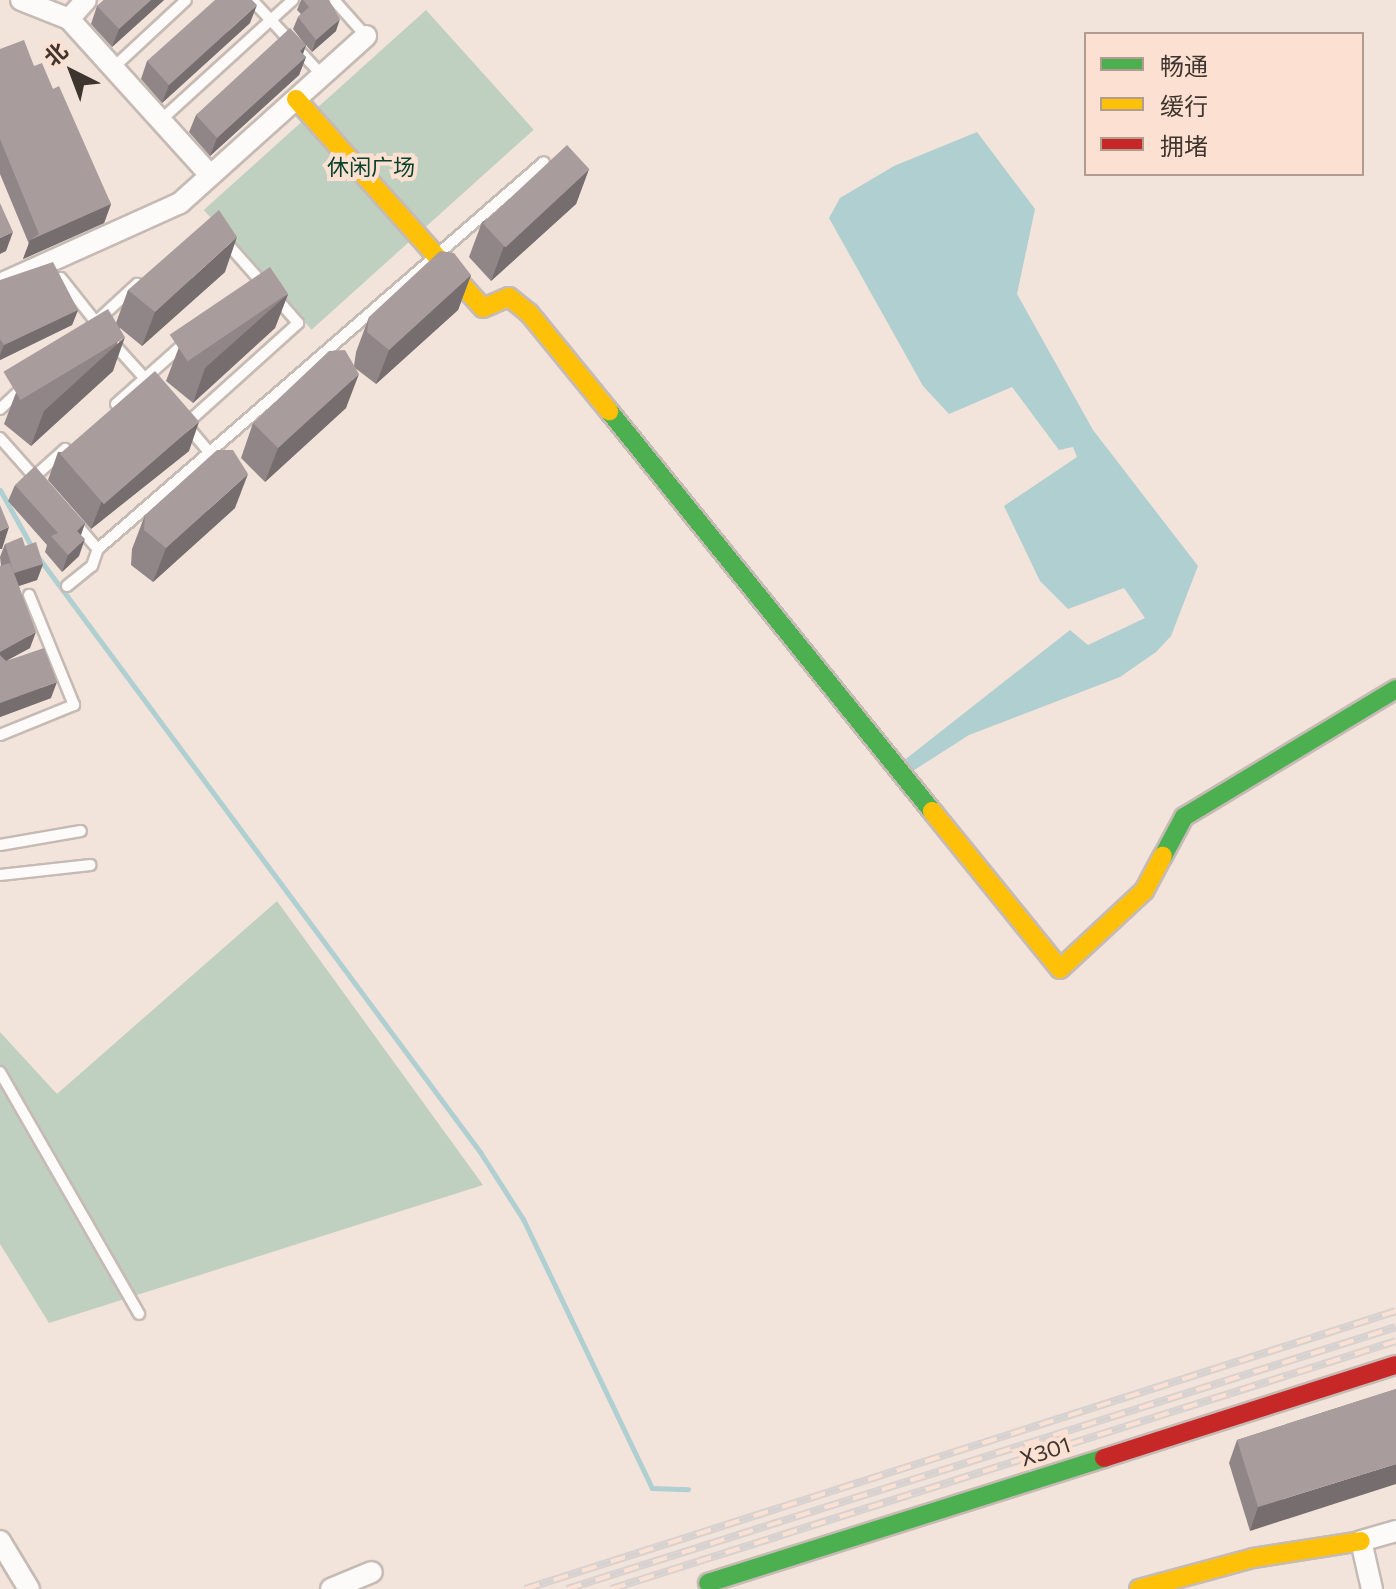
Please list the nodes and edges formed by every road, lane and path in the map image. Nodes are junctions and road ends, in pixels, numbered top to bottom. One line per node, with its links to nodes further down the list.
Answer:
1 (21, 0): 7 (street)
2 (86, 0): 7 (street)
3 (186, 0): 10 (lane)
4 (252, 0): 8 (lane)
5 (293, 0): 8 (lane)
6 (334, 0): 9 (lane)
7 (69, 19): 10 (street)
8 (271, 20): 11 (lane); 13 (lane)
9 (366, 36): 11 (street)
10 (114, 67): 13 (street)
11 (322, 75): 12 (street)
12 (296, 99): 15 (street); 17 (street)
13 (162, 119): 15 (street)
14 (544, 162): 17 (lane)
15 (210, 175): 18 (street)
16 (213, 228): 20 (lane)
17 (438, 254): 35 (lane); 44 (street)
18 (54, 265): 21 (street); 23 (lane)
19 (146, 276): 23 (lane)
20 (258, 278): 22 (lane); 32 (lane)
21 (0, 284)
22 (246, 288)
23 (95, 322): 25 (lane); 26 (lane)
24 (201, 328): 26 (lane)
25 (84, 332)
26 (145, 379): 28 (lane); 31 (lane)
27 (32, 380): 29 (lane)
28 (155, 390)
29 (0, 409)
30 (175, 413): 32 (lane)
31 (100, 418)
32 (185, 424): 35 (lane)
33 (0, 438): 36 (lane)
34 (78, 438): 36 (lane)
35 (210, 453): 39 (lane)
36 (34, 477): 37 (lane)
37 (52, 497)
38 (62, 508): 39 (lane)
39 (98, 549): 40 (lane)
40 (67, 586)
41 (29, 595): 42 (lane)
42 (51, 648): 43 (lane); 45 (lane)
43 (38, 653)
44 (1396, 689)
45 (0, 735)
46 (81, 831): 47 (lane)
47 (0, 845)
48 (90, 865): 49 (lane)
49 (0, 875)
50 (0, 1072): 51 (lane)
51 (139, 1314)
52 (1396, 1365): 57 (street, X301 / X301)
53 (1396, 1531): 55 (street)
54 (0, 1541): 58 (street)
55 (1361, 1541): 60 (street); 61 (street)
56 (372, 1572): 59 (street)
57 (699, 1586)
58 (29, 1589)
59 (331, 1589)
60 (1139, 1589)
61 (1372, 1589)

